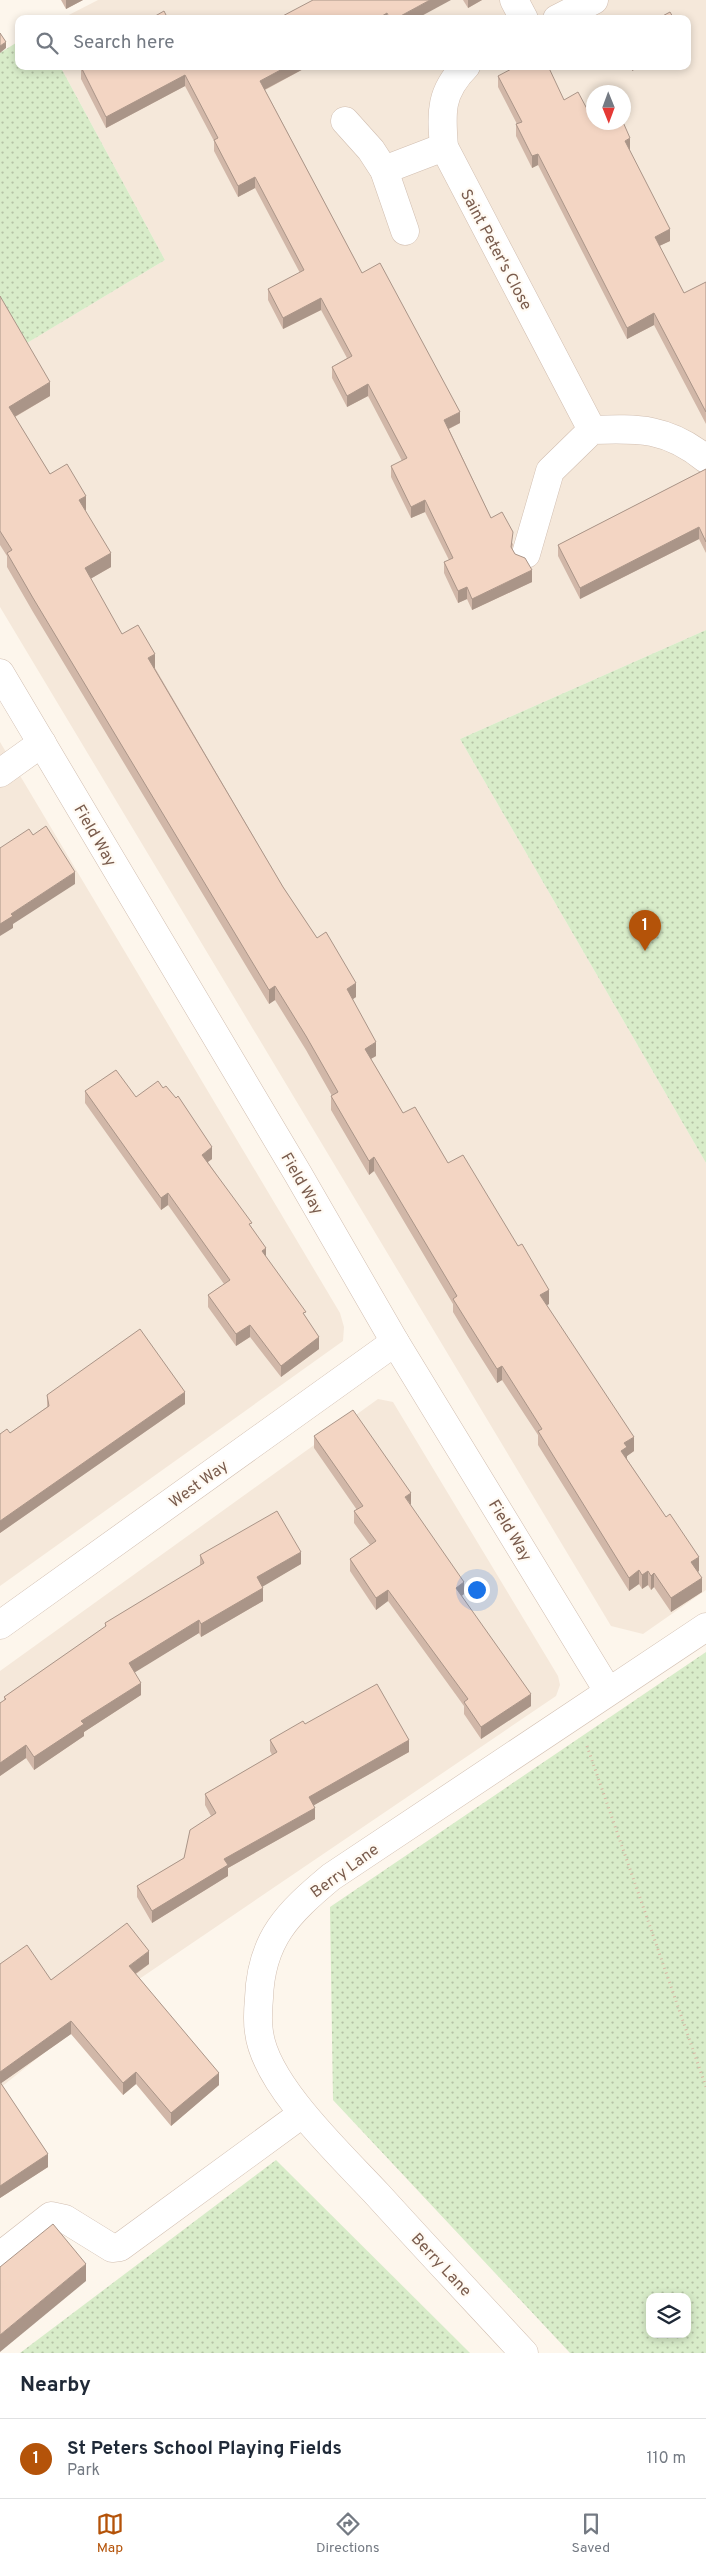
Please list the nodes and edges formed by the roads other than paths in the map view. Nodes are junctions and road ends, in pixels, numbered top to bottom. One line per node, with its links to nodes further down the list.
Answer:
1 (514, 0): 3 (street)
2 (594, 0): 4 (street)
3 (522, 15)
4 (566, 15)
5 (462, 70): 7 (street, Saint Peter's Close)
6 (345, 121): 8 (street)
7 (444, 147): 8 (street); 10 (street, Saint Peter's Close)
8 (384, 170): 9 (street)
9 (406, 231)
10 (592, 430): 11 (street); 12 (street)
11 (706, 460)
12 (526, 554)
13 (0, 672): 14 (street, Field Way)
14 (42, 743): 15 (street); 16 (street, Field Way)
15 (0, 773)
16 (395, 1342): 17 (street, West Way); 19 (street, Field Way)
17 (0, 1624)
18 (706, 1627): 19 (street, Berry Lane)
19 (608, 1692): 20 (street, Berry Lane)
20 (302, 2114): 21 (street); 22 (street, Berry Lane)
21 (0, 2256)
22 (524, 2353)

